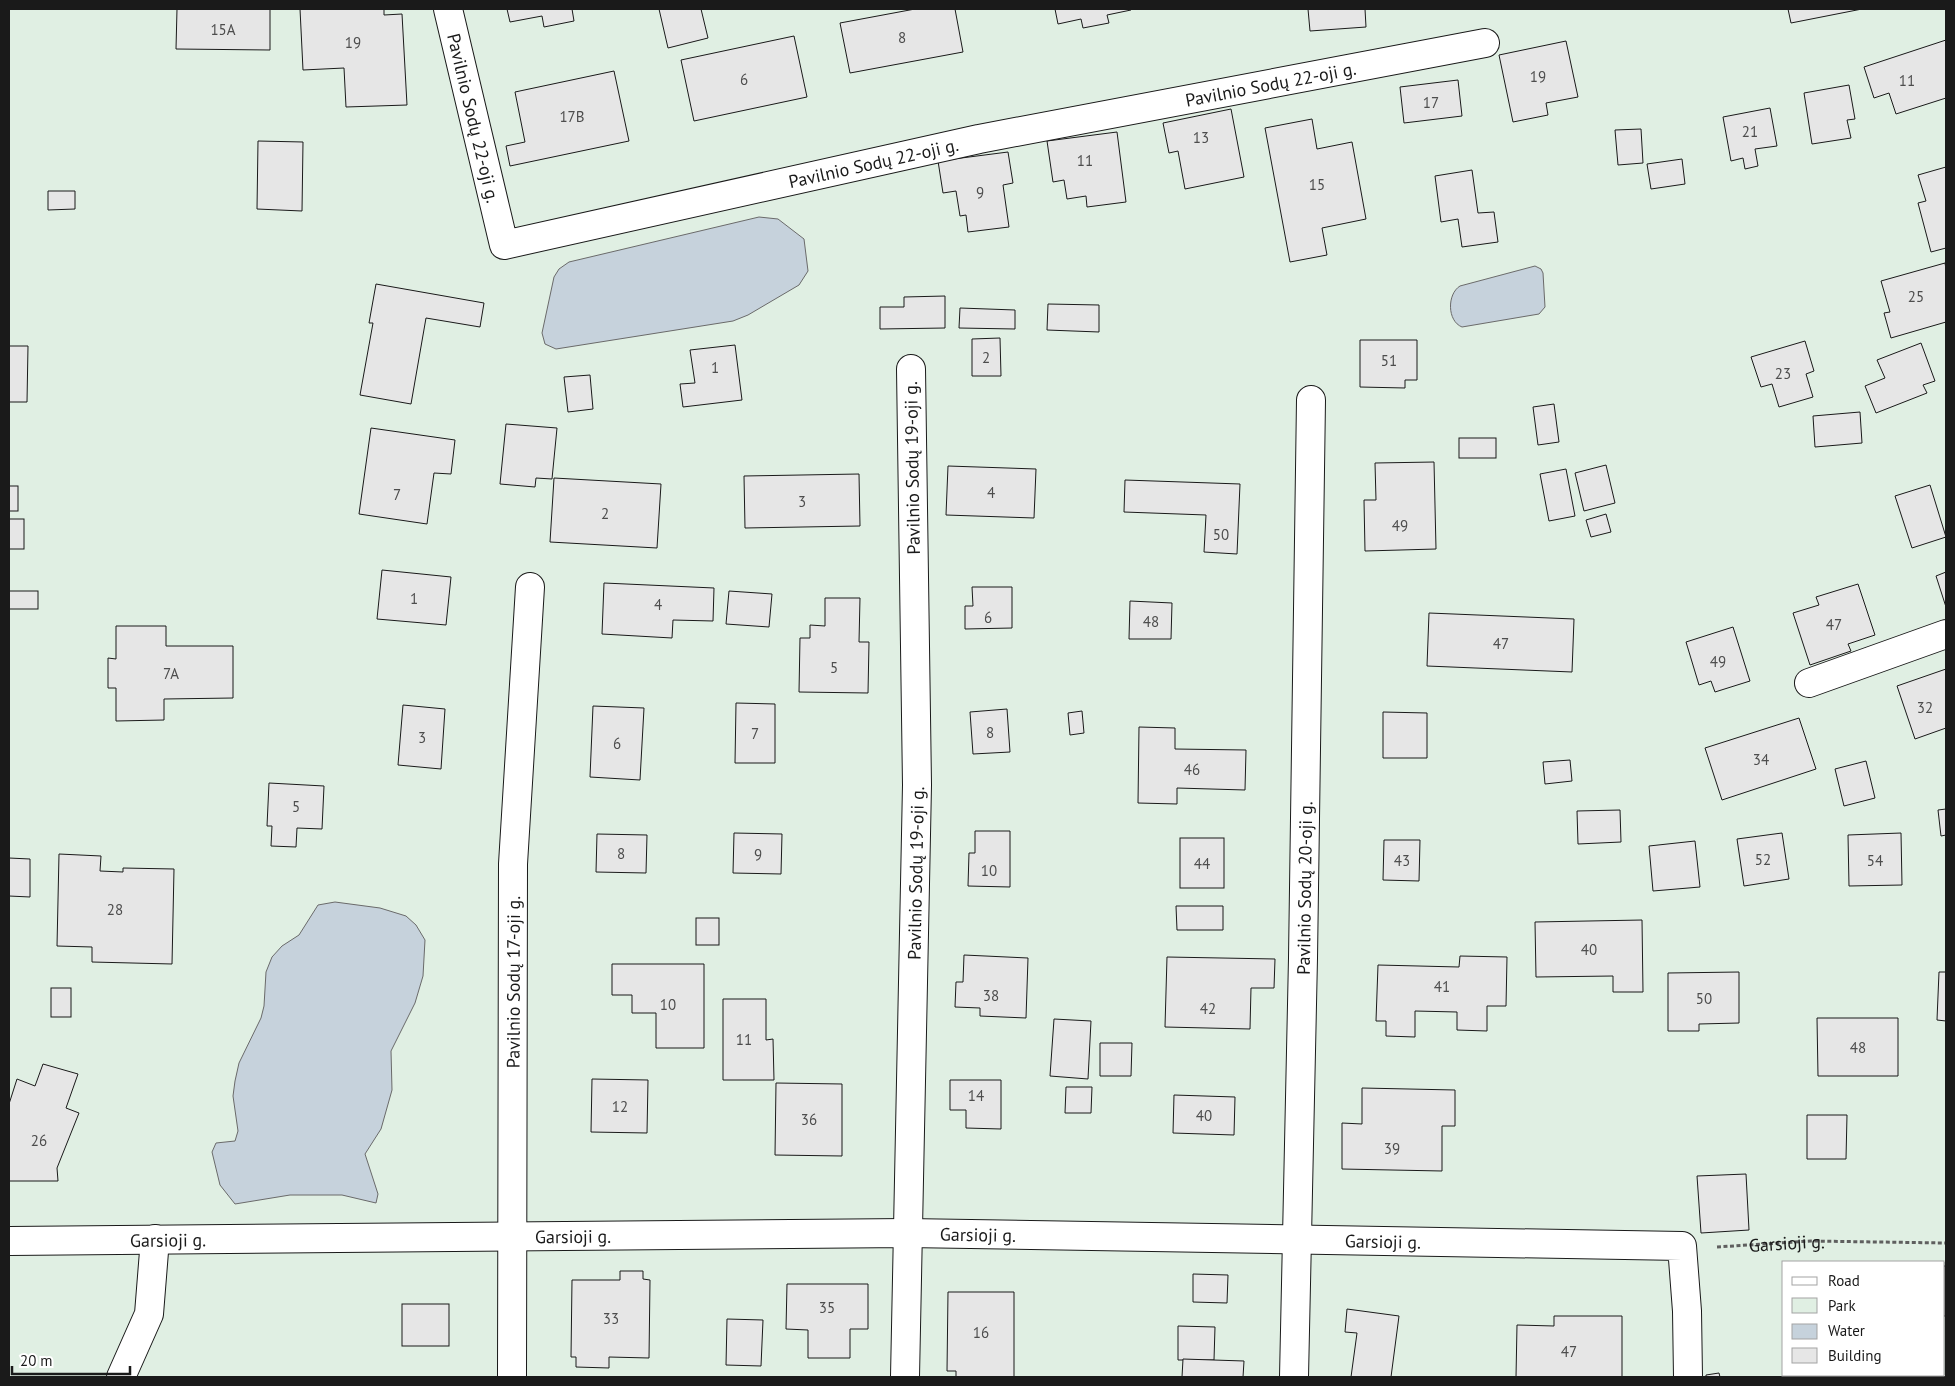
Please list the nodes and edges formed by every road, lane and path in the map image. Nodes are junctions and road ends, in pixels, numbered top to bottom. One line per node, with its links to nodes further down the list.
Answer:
1 (448, 9): 2 (street, Pavilnio Sodų 22-oji g.)
2 (1484, 42)
3 (911, 370): 8 (street, Pavilnio Sodų 19-oji g.)
4 (1311, 400): 12 (street, Pavilnio Sodų 20-oji g.)
5 (530, 587): 9 (street, Pavilnio Sodų 17-oji g.)
6 (1946, 634): 7 (street)
7 (1809, 683)
8 (907, 1233): 9 (street, Garsioji g.); 12 (street, Garsioji g.); 17 (street, Pavilnio Sodų 19-oji g.)
9 (513, 1235): 10 (street, Garsioji g.); 16 (street, Pavilnio Sodų 17-oji g.)
10 (155, 1239): 11 (street, Garsioji g.); 15 (street)
11 (9, 1241)
12 (1296, 1241): 14 (street, Garsioji g.); 18 (street, Pavilnio Sodų 20-oji g.)
13 (1946, 1243): 14 (path, Garsioji g.)
14 (1682, 1246): 19 (street)
15 (122, 1377)
16 (512, 1377)
17 (905, 1377)
18 (1294, 1377)
19 (1688, 1377)

